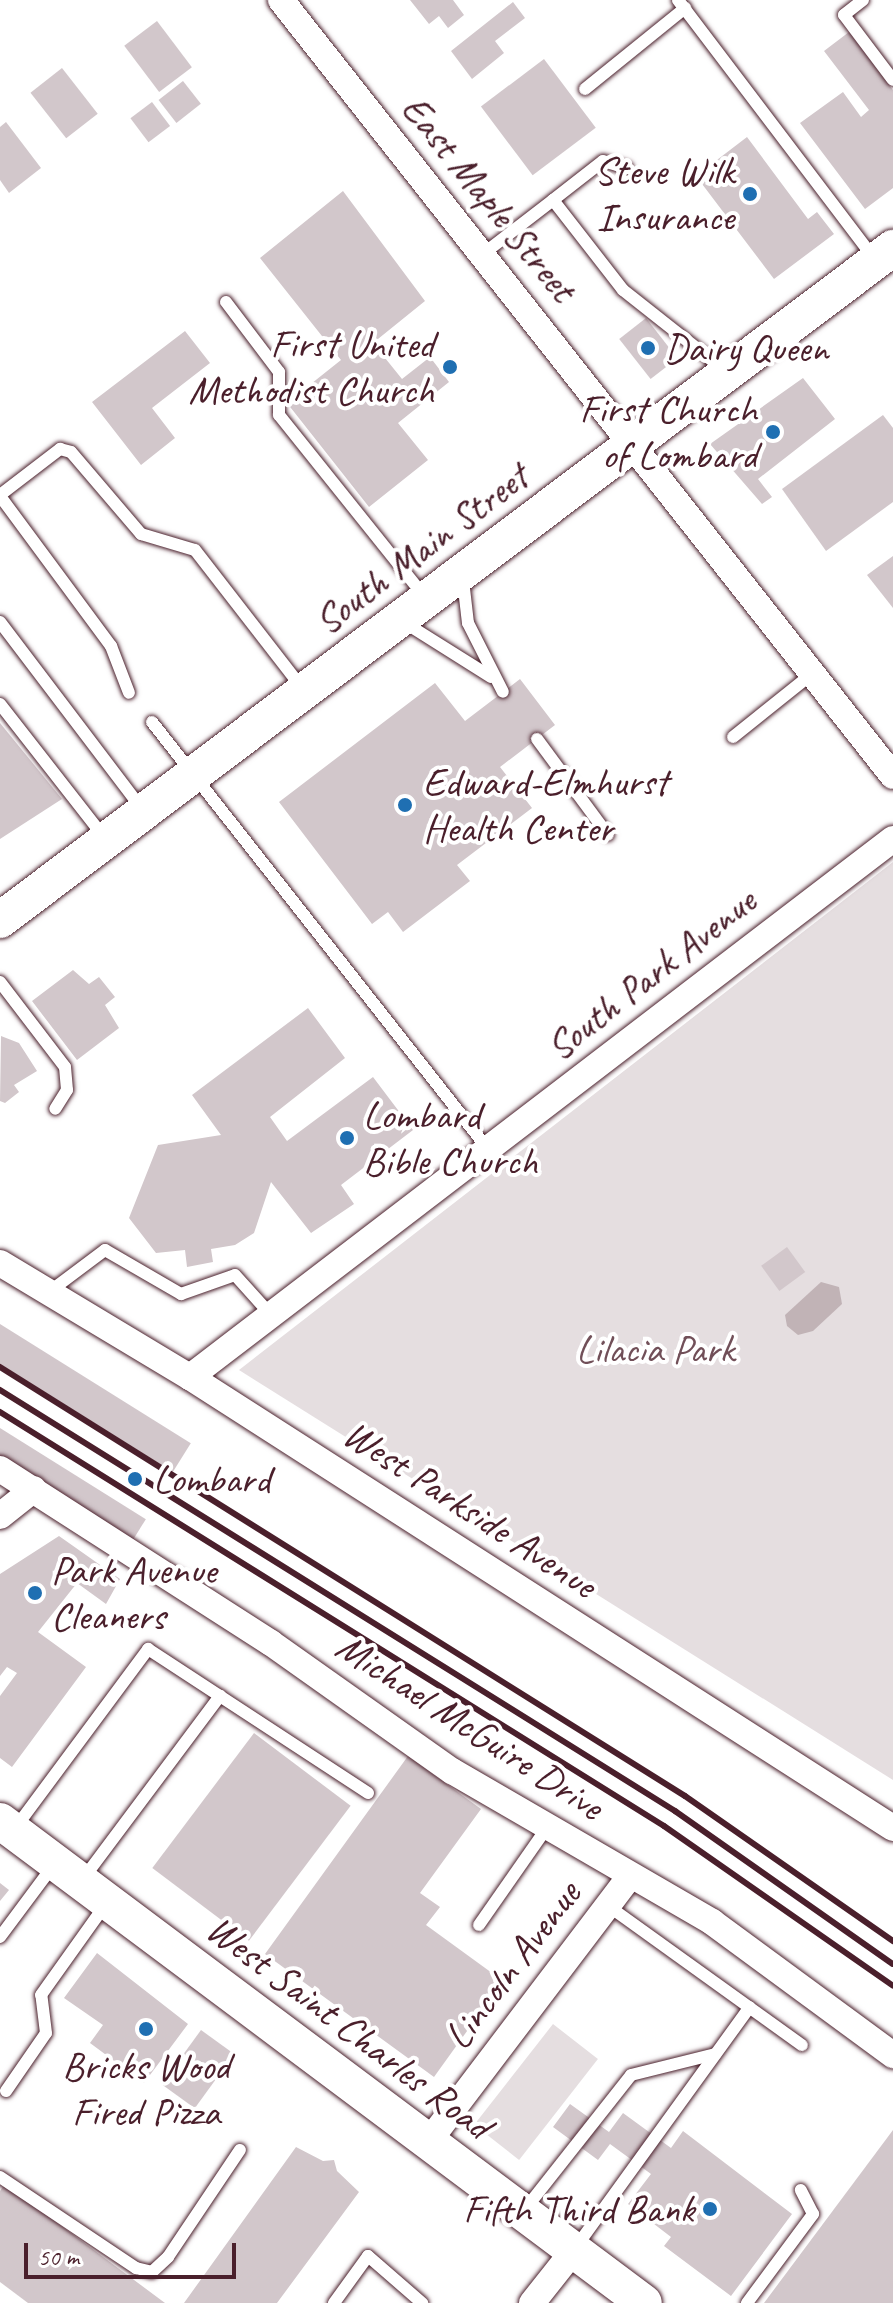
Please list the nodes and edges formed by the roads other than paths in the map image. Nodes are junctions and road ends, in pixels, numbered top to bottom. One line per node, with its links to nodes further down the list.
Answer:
1 (281, 0): 8 (street, East Maple Street)
2 (863, 0): 4 (lane)
3 (682, 4): 5 (lane); 9 (lane)
4 (893, 80)
5 (585, 89)
6 (627, 168): 7 (lane)
7 (553, 200): 8 (lane); 11 (lane)
8 (483, 254): 12 (street, East Maple Street)
9 (885, 254): 11 (main road, South Main Street)
10 (226, 302): 15 (lane)
11 (729, 374): 12 (main road, South Main Street)
12 (635, 445): 14 (main road, South Main Street); 17 (street, East Maple Street)
13 (0, 495): 19 (lane); 21 (lane)
14 (462, 573): 15 (main road, South Main Street); 18 (lane)
15 (413, 609): 18 (lane); 19 (main road, South Main Street)
16 (0, 622): 28 (lane)
17 (813, 673): 24 (lane); 27 (street, East Maple Street)
18 (492, 678): 20 (lane)
19 (305, 691): 26 (main road, South Main Street)
20 (503, 692)
21 (129, 693)
22 (0, 704): 31 (lane)
23 (152, 722): 26 (lane)
24 (733, 737)
25 (537, 739): 29 (lane)
26 (193, 775): 28 (main road, South Main Street); 35 (lane)
27 (893, 776)
28 (144, 812): 31 (main road, South Main Street)
29 (608, 835)
30 (893, 839): 35 (street, South Park Avenue)
31 (106, 840): 32 (main road, South Main Street)
32 (8, 909)
33 (0, 982): 34 (lane)
34 (55, 1109)
35 (488, 1149): 38 (street, South Park Avenue)
36 (0, 1263): 37 (street, West Parkside Avenue)
37 (49, 1292): 38 (lane); 39 (street, West Parkside Avenue)
38 (271, 1315): 39 (street, South Park Avenue)
39 (190, 1377): 47 (street, West Parkside Avenue)
40 (0, 1469): 41 (street, Michael McGuire Drive)
41 (34, 1489): 42 (street); 45 (street, Michael McGuire Drive)
42 (0, 1516)
43 (220, 1696): 44 (lane); 46 (lane); 49 (lane)
44 (368, 1793)
45 (548, 1825): 48 (street, Michael McGuire Drive); 51 (lane)
46 (7, 1826): 49 (main road, West Saint Charles Road)
47 (893, 1828)
48 (630, 1876): 50 (street, Lincoln Avenue); 56 (street, Michael McGuire Drive)
49 (81, 1882): 52 (lane); 57 (lane); 58 (main road, West Saint Charles Road)
50 (607, 1905): 53 (lane); 58 (street, Lincoln Avenue)
51 (479, 1925)
52 (0, 1937)
53 (750, 2007): 54 (lane); 55 (lane)
54 (802, 2045)
55 (715, 2054): 62 (lane); 63 (lane)
56 (893, 2055)
57 (6, 2091)
58 (429, 2141): 62 (main road, West Saint Charles Road)
59 (240, 2150): 60 (lane)
60 (0, 2177)
61 (801, 2190): 68 (lane)
62 (523, 2212): 63 (main road, West Saint Charles Road)
63 (574, 2250): 66 (street); 67 (main road, West Saint Charles Road)
64 (334, 2303): 65 (lane)
65 (422, 2303)
66 (532, 2303)
67 (644, 2303)
68 (747, 2303)

